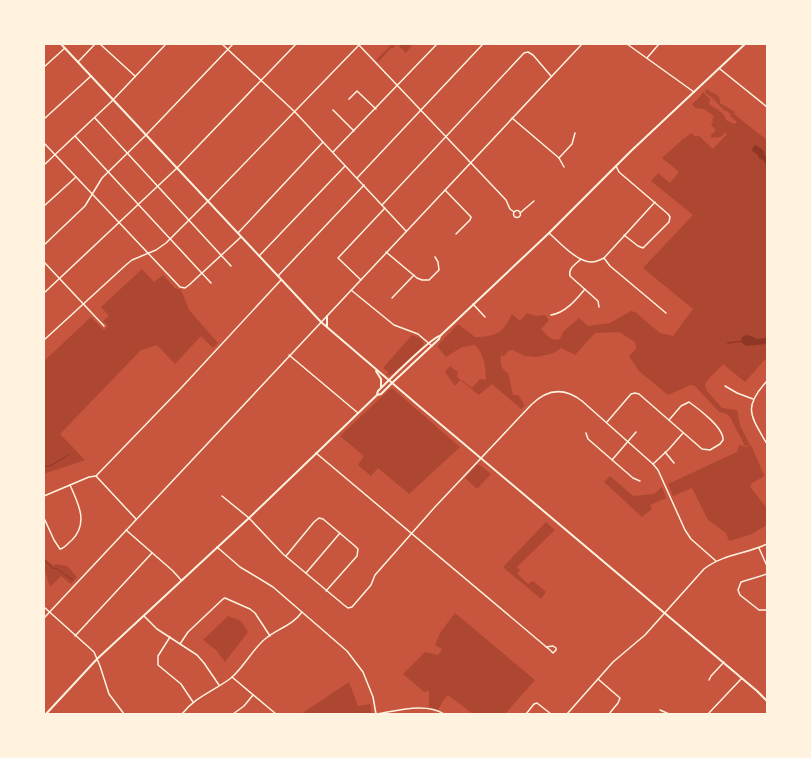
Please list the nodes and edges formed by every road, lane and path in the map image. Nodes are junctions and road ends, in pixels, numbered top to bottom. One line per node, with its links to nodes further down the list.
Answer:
1 (61, 44): 17 (main road)
2 (95, 44): 20 (street)
3 (100, 44): 24 (street)
4 (166, 44): 24 (street)
5 (222, 44): 18 (street)
6 (233, 44): 18 (street)
7 (296, 44): 26 (street)
8 (359, 44): 27 (street); 35 (street)
9 (436, 44): 27 (street)
10 (483, 44): 34 (street)
11 (582, 44): 25 (street)
12 (627, 44): 19 (street)
13 (659, 44): 19 (street)
14 (740, 44): 16 (street)
15 (745, 44): 16 (main road)
16 (743, 46): 22 (main road)
17 (65, 48): 20 (main road); 21 (street)
18 (228, 49): 26 (street); 41 (street)
19 (647, 58): 28 (street)
20 (78, 62): 23 (main road)
21 (44, 67)
22 (720, 68): 28 (main road); 31 (street)
23 (91, 76): 30 (main road); 38 (street)
24 (135, 76): 30 (street)
25 (551, 76): 37 (street); 43 (street)
26 (262, 81): 35 (street); 55 (street)
27 (398, 85): 32 (street); 34 (street)
28 (694, 93): 54 (main road)
29 (349, 99): 32 (street)
30 (113, 100): 36 (street); 41 (main road)
31 (767, 107)
32 (376, 109): 39 (street)
33 (333, 110): 39 (street)
34 (421, 110): 43 (street); 58 (street)
35 (295, 112): 44 (street); 64 (street)
36 (95, 118): 42 (street); 47 (street)
37 (512, 118): 49 (street); 50 (street)
38 (44, 119)
39 (354, 131): 46 (street)
40 (575, 133): 49 (street)
41 (146, 135): 47 (street); 55 (main road)
42 (75, 136): 48 (street); 56 (street)
43 (446, 136): 50 (street); 67 (street)
44 (323, 142): 46 (street); 75 (street)
45 (44, 143): 48 (street)
46 (333, 152): 52 (street)
47 (127, 153): 56 (street); 60 (street)
48 (55, 154): 51 (street); 57 (street)
49 (559, 158): 53 (street)
50 (470, 163): 61 (street); 70 (street)
51 (44, 165)
52 (345, 166): 58 (street); 85 (street)
53 (564, 166)
54 (616, 166): 65 (street); 76 (main road)
55 (177, 168): 60 (street); 64 (main road)
56 (108, 172): 62 (street); 66 (street)
57 (76, 177): 62 (street); 68 (street)
58 (357, 178): 59 (street)
59 (364, 185): 67 (street); 93 (street)
60 (158, 187): 66 (street); 72 (street)
61 (445, 190): 74 (street); 77 (street)
62 (92, 194): 73 (street); 81 (street)
63 (534, 201): 71 (street)
64 (208, 202): 72 (street); 75 (main road)
65 (655, 202): 78 (street); 78 (street)
66 (138, 205): 73 (street); 80 (street)
67 (382, 205): 69 (street)
68 (44, 206)
69 (385, 208): 74 (street); 96 (street)
70 (514, 212): 71 (street); 71 (street)
71 (520, 213)
72 (189, 220): 80 (street); 84 (street)
73 (119, 223): 83 (street); 94 (street)
74 (406, 231): 82 (street)
75 (238, 233): 79 (main road)
76 (549, 233): 88 (street); 103 (main road)
77 (456, 234)
78 (624, 235): 87 (street)
79 (241, 237): 84 (street); 85 (main road)
80 (170, 238): 83 (street); 91 (street)
81 (44, 246)
82 (386, 252): 92 (street); 96 (street)
83 (147, 254): 91 (street); 102 (street)
84 (221, 255): 90 (street); 91 (street)
85 (259, 256): 93 (main road)
86 (435, 257): 92 (street)
87 (604, 258): 88 (street); 105 (street)
88 (581, 260): 98 (street)
89 (44, 262): 94 (street)
90 (231, 266)
91 (202, 273): 97 (street)
92 (414, 275): 101 (street)
93 (278, 276): 95 (main road)
94 (59, 278): 100 (street); 102 (street)
95 (281, 280): 109 (main road); 139 (street)
96 (360, 280): 99 (street)
97 (211, 283)
98 (585, 289): 104 (street); 106 (street)
99 (351, 290): 107 (street); 114 (street)
100 (44, 293)
101 (392, 298)
102 (84, 304): 110 (street); 113 (street)
103 (473, 304): 108 (street); 112 (main road)
104 (599, 307)
105 (666, 313)
106 (551, 315)
107 (327, 316): 109 (street); 111 (main road)
108 (485, 317)
109 (321, 322): 111 (main road); 116 (street)
110 (104, 326)
111 (328, 328): 117 (main road)
112 (440, 336): 114 (main road); 115 (main road)
113 (44, 340)
114 (429, 343): 115 (street); 118 (main road)
115 (432, 346): 120 (main road)
116 (289, 356): 125 (street); 146 (street)
117 (375, 368): 118 (main road); 122 (main road)
118 (389, 380): 120 (main road); 122 (main road)
119 (767, 381): 124 (street)
120 (392, 383): 123 (main road); 135 (main road)
121 (725, 386): 124 (street)
122 (381, 389): 123 (main road)
123 (377, 395): 125 (main road)
124 (753, 399): 132 (street)
125 (358, 413): 134 (main road)
126 (669, 420): 127 (street); 130 (street); 130 (street)
127 (606, 422): 131 (street); 135 (street)
128 (636, 432): 131 (street)
129 (586, 433): 136 (street)
130 (683, 433): 133 (street)
131 (628, 441): 136 (street); 137 (street)
132 (767, 444)
133 (665, 452): 137 (street); 138 (street)
134 (316, 453): 145 (main road); 149 (street)
135 (480, 458): 149 (street); 165 (main road)
136 (612, 460): 140 (street)
137 (653, 464): 155 (street)
138 (674, 464)
139 (96, 476): 141 (street); 146 (street)
140 (640, 481)
141 (70, 485): 142 (street); 144 (street)
142 (44, 496)
143 (222, 496): 145 (street)
144 (44, 518)
145 (249, 518): 151 (main road); 154 (street)
146 (136, 519): 147 (street)
147 (126, 530): 153 (street); 163 (street)
148 (340, 533): 154 (street); 157 (street); 160 (street)
149 (411, 533): 160 (street); 172 (street)
150 (767, 544): 152 (street)
151 (217, 547): 159 (main road); 164 (street)
152 (758, 548): 155 (street); 156 (street)
153 (152, 553): 159 (street); 168 (street)
154 (286, 556): 157 (street)
155 (716, 561): 165 (street)
156 (767, 566)
157 (306, 573): 160 (street)
158 (767, 574): 162 (street)
159 (181, 580): 166 (main road)
160 (326, 591)
161 (44, 607): 163 (street)
162 (767, 610)
163 (49, 612): 167 (street); 168 (street)
164 (302, 612): 169 (street); 189 (street)
165 (665, 613): 174 (main road); 177 (street)
166 (144, 616): 170 (street); 173 (main road)
167 (44, 618)
168 (75, 636): 173 (street)
169 (270, 636): 171 (street); 175 (street)
170 (170, 637): 171 (street); 182 (street)
171 (180, 644): 179 (street)
172 (546, 647): 172 (street)
173 (97, 659): 184 (main road); 185 (street)
174 (724, 662): 176 (main road); 178 (street)
175 (232, 677): 179 (street); 180 (street)
176 (742, 678): 181 (main road); 196 (street)
177 (598, 679): 193 (street); 194 (street)
178 (709, 680)
179 (219, 685): 182 (street)
180 (253, 695): 187 (street); 188 (street)
181 (767, 701)
182 (193, 702): 186 (street)
183 (660, 710): 195 (street)
184 (46, 714)
185 (123, 714)
186 (182, 714)
187 (233, 714)
188 (276, 714)
189 (376, 714): 190 (street)
190 (444, 714)
191 (526, 714): 192 (street)
192 (551, 714)
193 (567, 714)
194 (609, 714)
195 (669, 714)
196 (708, 714)

